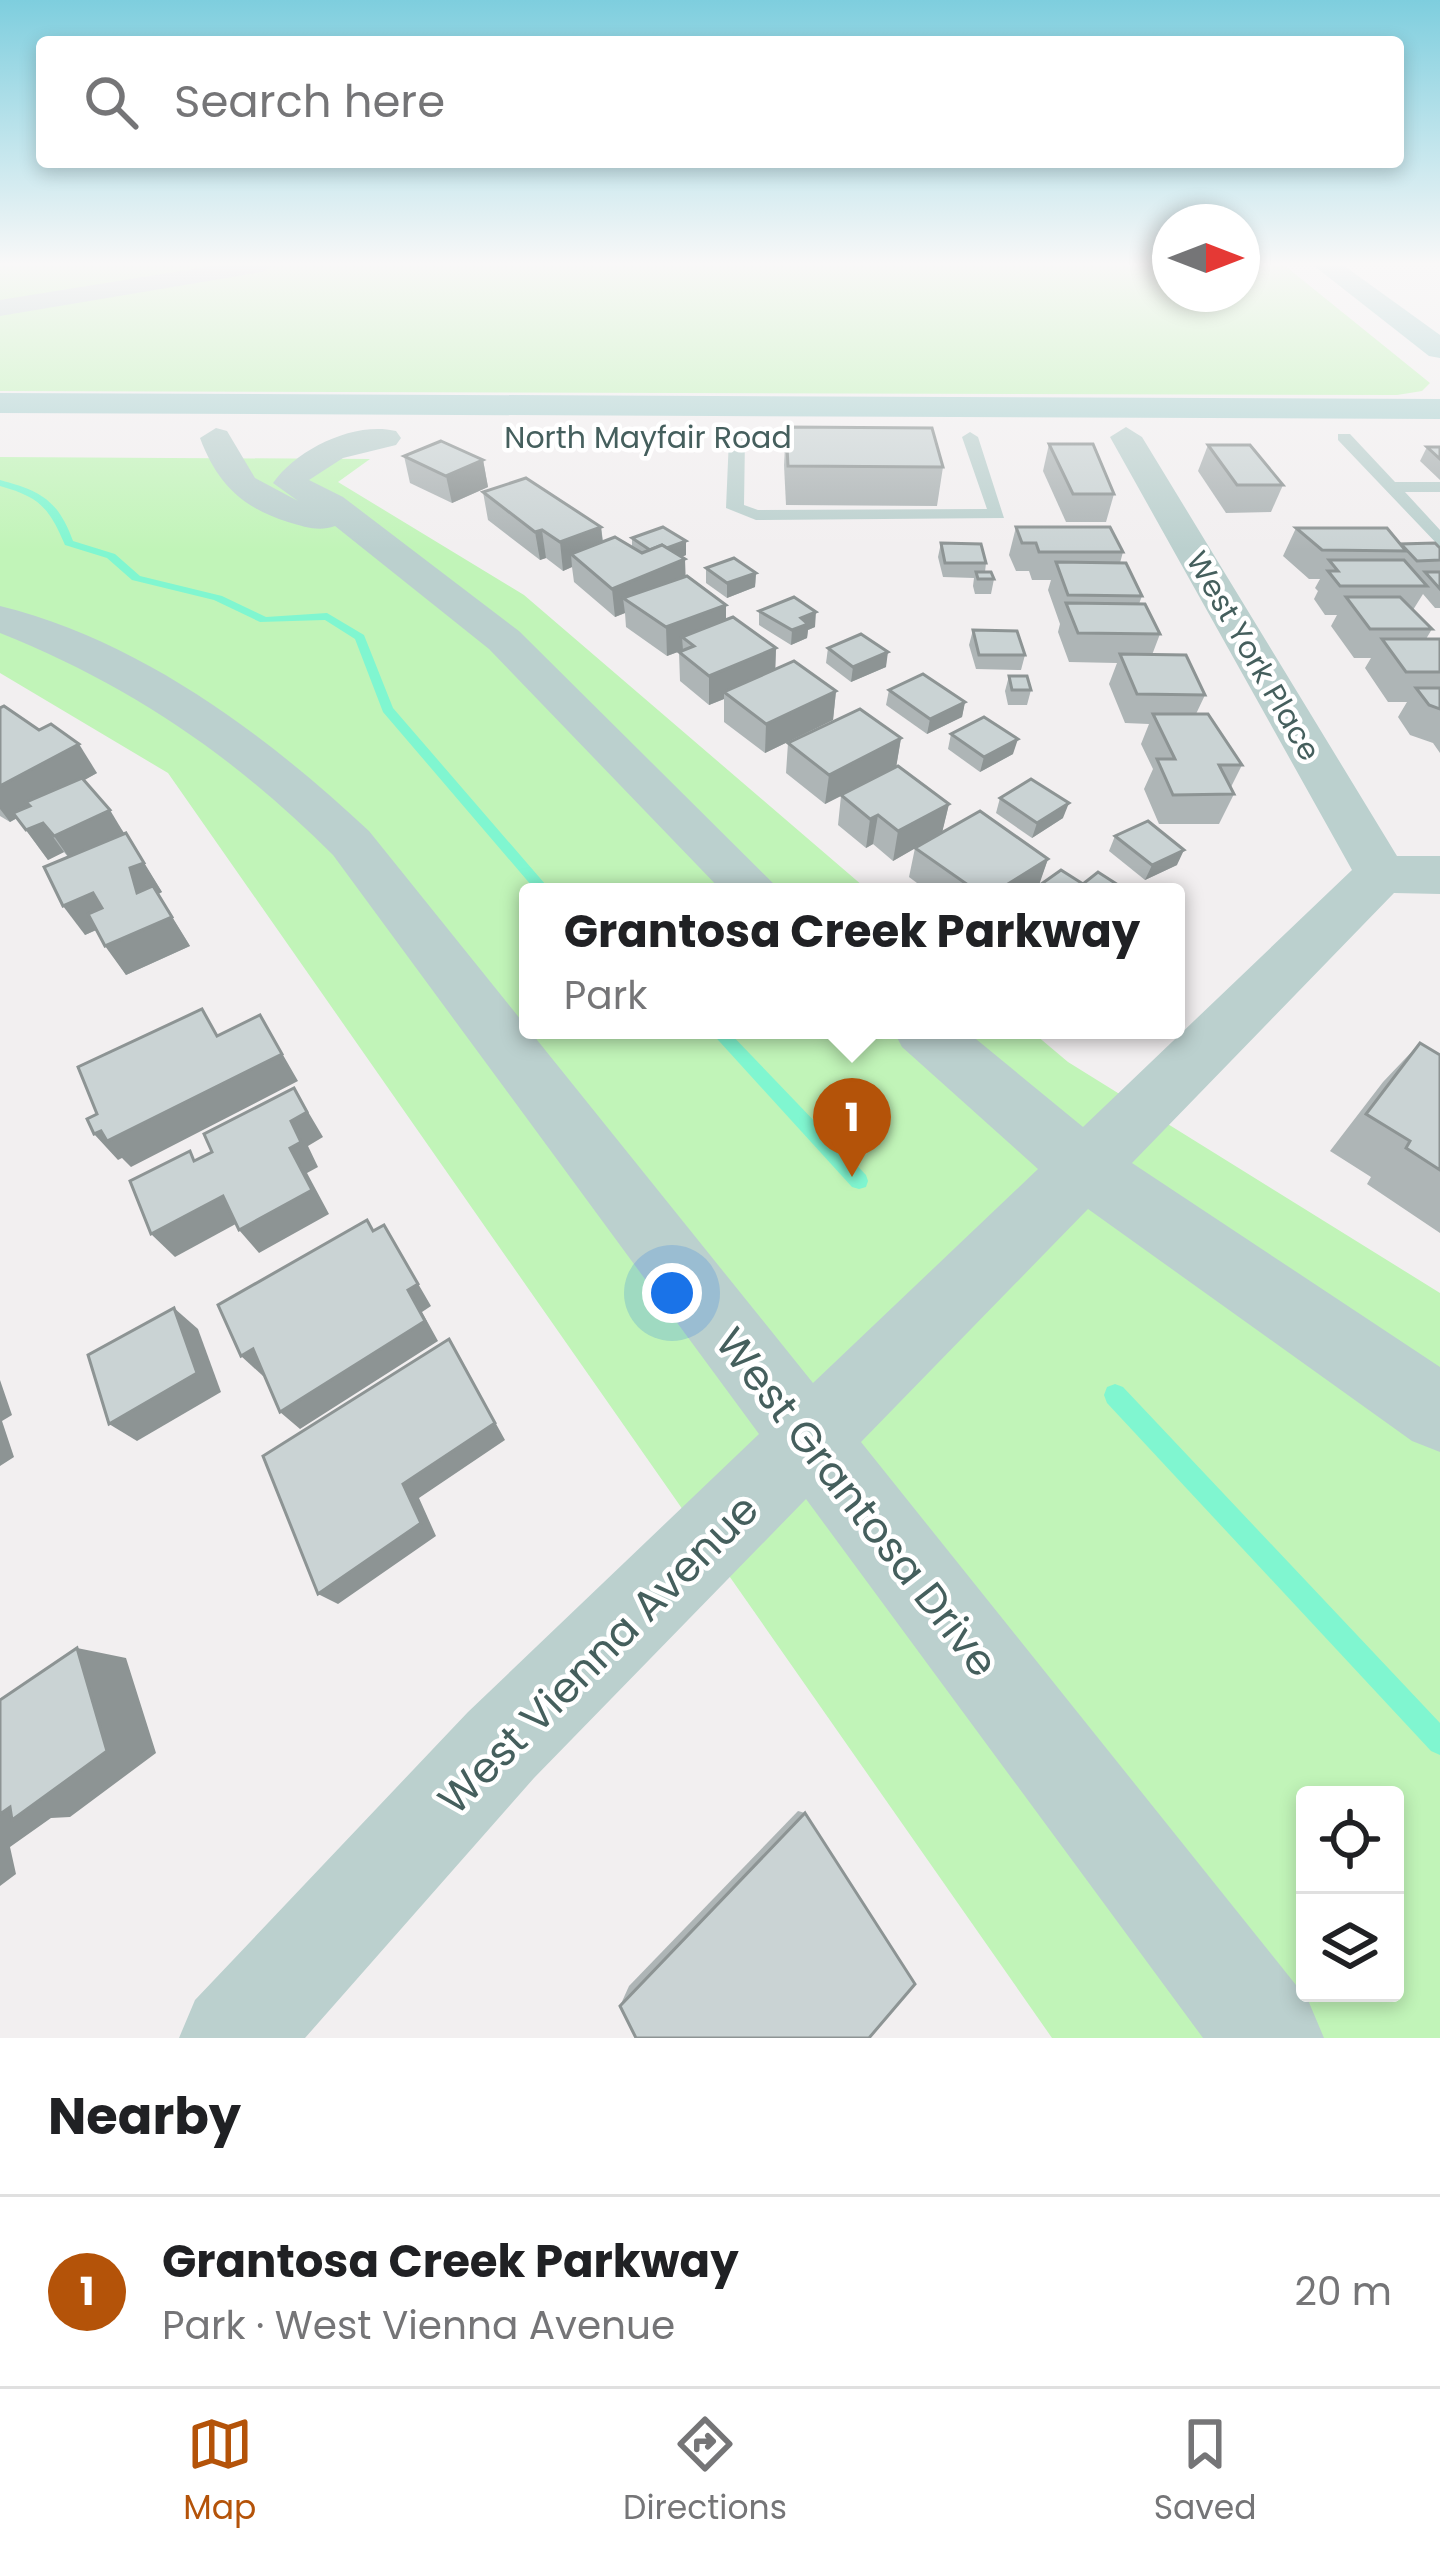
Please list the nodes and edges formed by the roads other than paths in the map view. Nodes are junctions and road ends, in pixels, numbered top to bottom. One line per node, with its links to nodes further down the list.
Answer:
1 (0, 403): 2 (main road, North Mayfair Road)
2 (1440, 409)
3 (0, 437): 8 (main road, North Mayfair Road)
4 (970, 437): 5 (main road, North Mayfair Road); 10 (main road, North Mayfair Road); 10 (lane)
5 (1126, 437): 6 (main road, North Mayfair Road); 16 (street, West York Place)
6 (1344, 437): 7 (main road, North Mayfair Road); 11 (lane)
7 (1440, 437)
8 (216, 438): 9 (main road, North Mayfair Road); 13 (street)
9 (385, 438): 10 (main road, North Mayfair Road); 13 (street)
10 (737, 438)
11 (1390, 487): 12 (lane); 14 (lane)
12 (1440, 487)
13 (357, 530): 17 (street)
14 (1440, 541)
15 (0, 618): 21 (street, West Grantosa Drive)
16 (1411, 875): 19 (street, West Vienna Avenue)
17 (746, 883)
18 (934, 1039): 19 (street)
19 (1084, 1168): 20 (street); 21 (street, West Vienna Avenue)
20 (1440, 1414)
21 (810, 1442): 22 (street, West Vienna Avenue); 23 (street, West Grantosa Drive)
22 (232, 2038)
23 (1270, 2038)

